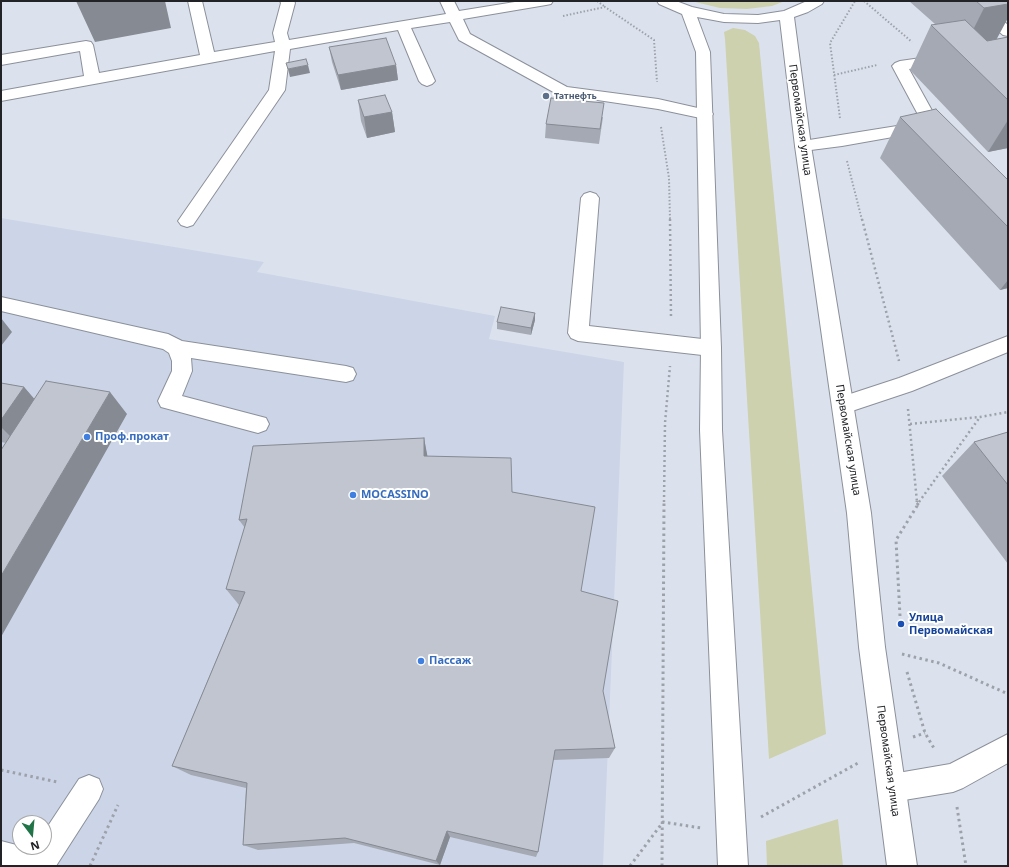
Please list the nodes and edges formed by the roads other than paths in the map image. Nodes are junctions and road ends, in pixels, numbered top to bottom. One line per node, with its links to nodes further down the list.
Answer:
1 (195, 1): 15 (main road)
2 (304, 1): 8 (main road)
3 (447, 1): 11 (main road)
4 (546, 1): 11 (main road)
5 (664, 1): 9 (main road)
6 (817, 1): 10 (main road)
7 (986, 1): 13 (main road)
8 (288, 2): 14 (main road)
9 (688, 11): 10 (main road); 21 (main road)
10 (787, 15): 22 (main road, Первомайская улица)
11 (453, 16): 12 (main road); 21 (main road)
12 (402, 25): 14 (main road); 19 (main road)
13 (1008, 32)
14 (283, 46): 15 (main road); 24 (main road)
15 (208, 58): 18 (main road)
16 (1, 60): 18 (main road)
17 (955, 64): 22 (main road)
18 (92, 79): 20 (main road)
19 (427, 81)
20 (1, 96)
21 (705, 114): 28 (main road)
22 (803, 146): 30 (main road, Первомайская улица)
23 (590, 198): 28 (main road)
24 (187, 221)
25 (1, 304): 27 (main road)
26 (1008, 344): 30 (main road)
27 (178, 348): 29 (main road); 31 (main road)
28 (711, 348): 36 (main road)
29 (346, 374)
30 (843, 405): 33 (main road, Первомайская улица)
31 (258, 424)
32 (1008, 748): 33 (main road)
33 (892, 788): 37 (main road, Первомайская улица)
34 (89, 789): 35 (main road)
35 (1, 856)
36 (734, 866)
37 (902, 866)

